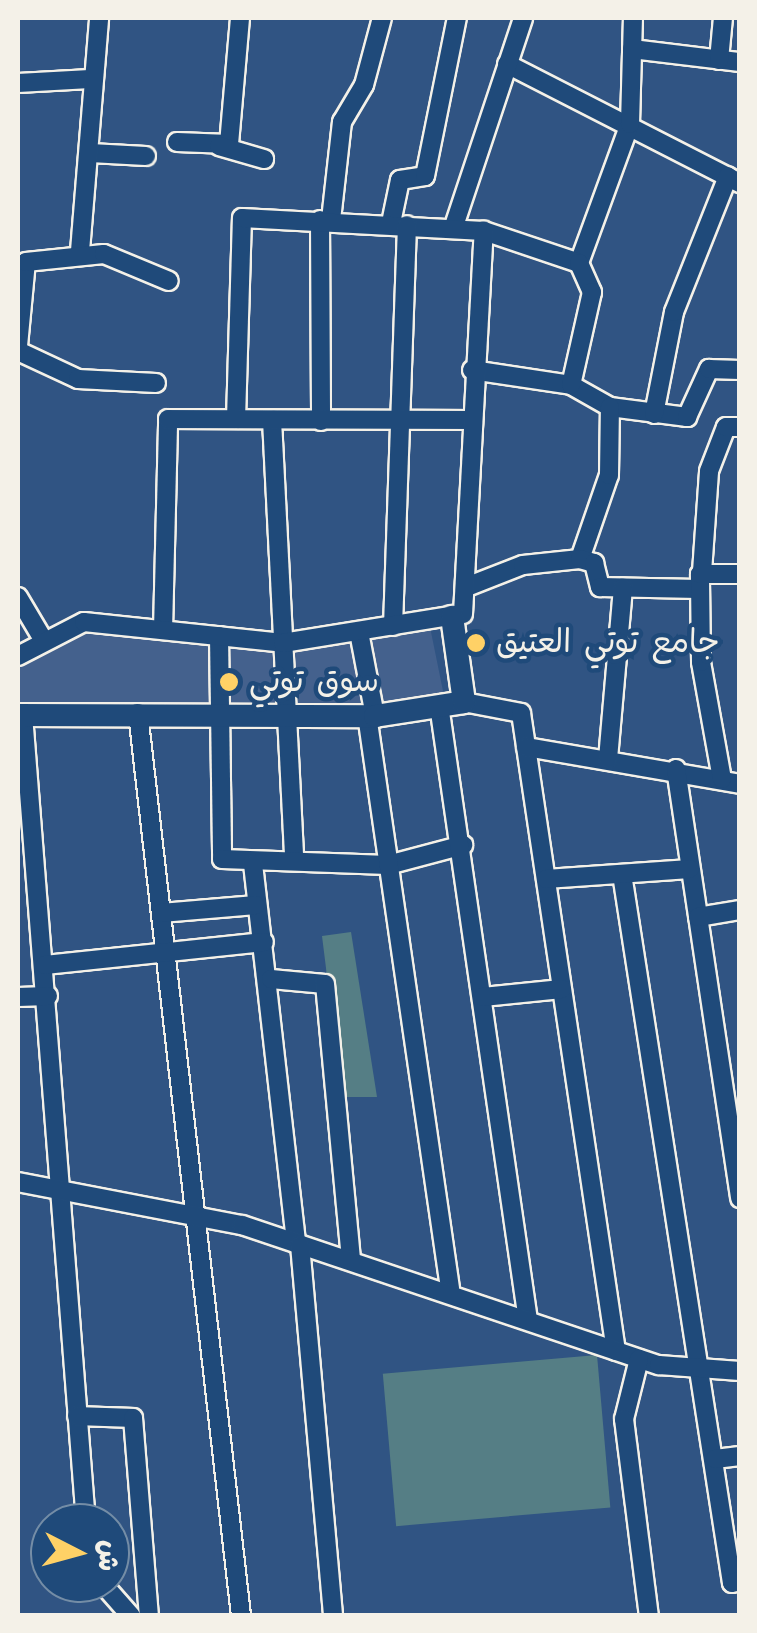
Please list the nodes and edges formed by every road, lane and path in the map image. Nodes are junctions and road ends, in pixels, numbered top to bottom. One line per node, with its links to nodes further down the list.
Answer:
1 (98, 18): 12 (street)
2 (240, 18): 16 (street)
3 (382, 18): 21 (street)
4 (457, 18): 22 (street)
5 (523, 18): 11 (street)
6 (633, 18): 8 (street)
7 (723, 18): 9 (street)
8 (632, 49): 9 (street); 14 (street)
9 (719, 60): 10 (street)
10 (740, 62)
11 (507, 64): 14 (street); 23 (street)
12 (90, 79): 13 (street); 17 (street)
13 (18, 83)
14 (630, 124): 20 (street); 26 (street)
15 (176, 142): 16 (street)
16 (219, 146): 19 (street)
17 (90, 153): 18 (street); 25 (street)
18 (146, 156)
19 (264, 159)
20 (734, 179): 34 (street)
21 (326, 220): 22 (street); 35 (street); 39 (street)
22 (399, 224): 23 (street); 36 (street)
23 (453, 229): 24 (street)
24 (484, 231): 26 (street); 29 (street)
25 (80, 252): 27 (street); 28 (street)
26 (579, 263): 32 (street)
27 (168, 281)
28 (18, 348): 31 (street)
29 (472, 370): 32 (street); 38 (street)
30 (740, 370): 34 (street)
31 (156, 383)
32 (571, 385): 33 (street)
33 (610, 408): 34 (street); 41 (street)
34 (654, 414)
35 (236, 419): 37 (street); 49 (street)
36 (401, 419): 38 (street); 39 (street); 48 (street)
37 (272, 420): 39 (street); 53 (street)
38 (468, 420): 44 (street)
39 (321, 421)
40 (740, 426): 43 (street)
41 (580, 559): 44 (street); 45 (street)
42 (740, 574): 43 (street)
43 (701, 581): 45 (street); 65 (street)
44 (469, 586): 47 (street)
45 (623, 588): 63 (street)
46 (18, 597): 52 (street)
47 (452, 617): 48 (street); 55 (street)
48 (393, 626): 50 (street)
49 (163, 630): 51 (street); 52 (street)
50 (359, 632): 53 (street); 61 (street)
51 (220, 636): 53 (street); 58 (street)
52 (44, 641): 54 (street)
53 (282, 643): 59 (street)
54 (18, 656)
55 (464, 702): 56 (street); 62 (street)
56 (439, 705): 61 (street); 66 (street)
57 (138, 713): 58 (street); 60 (street); 75 (street)
58 (218, 714): 59 (street); 68 (street)
59 (287, 714): 61 (street); 67 (street)
60 (20, 715): 79 (street)
61 (371, 716): 69 (street)
62 (526, 746): 63 (street); 72 (street)
63 (608, 759): 64 (street)
64 (676, 769): 65 (street); 70 (street)
65 (731, 781)
66 (463, 844): 69 (street); 84 (street)
67 (294, 857): 68 (street); 69 (street)
68 (253, 864): 73 (street)
69 (388, 864): 92 (street)
70 (690, 868): 71 (street); 76 (street)
71 (622, 874): 72 (street); 96 (street)
72 (546, 879): 81 (street)
73 (256, 905): 75 (street); 77 (street)
74 (740, 910): 76 (street)
75 (162, 913): 78 (street)
76 (698, 917): 85 (street)
77 (264, 942): 78 (street); 80 (street)
78 (166, 953): 79 (street); 89 (street)
79 (45, 965): 82 (street)
80 (272, 979): 90 (street); 91 (street)
81 (562, 990): 84 (street); 94 (street)
82 (48, 996): 83 (street); 87 (street)
83 (18, 997)
84 (483, 997): 93 (street)
85 (732, 1093): 88 (street)
86 (18, 1182): 87 (street)
87 (67, 1193): 89 (street); 98 (street)
88 (740, 1198)
89 (198, 1218): 90 (street); 104 (street)
90 (298, 1245): 91 (street); 105 (street)
91 (351, 1260): 92 (street)
92 (450, 1288): 93 (street)
93 (528, 1320): 94 (street)
94 (616, 1351): 95 (street)
95 (639, 1358): 96 (street); 106 (street)
96 (698, 1368): 97 (street); 100 (street)
97 (740, 1372)
98 (77, 1416): 101 (street); 103 (street)
99 (740, 1456): 100 (street)
100 (716, 1459): 102 (street)
101 (84, 1503)
102 (740, 1581)
103 (149, 1616)
104 (241, 1616)
105 (333, 1616)
106 (649, 1616)

